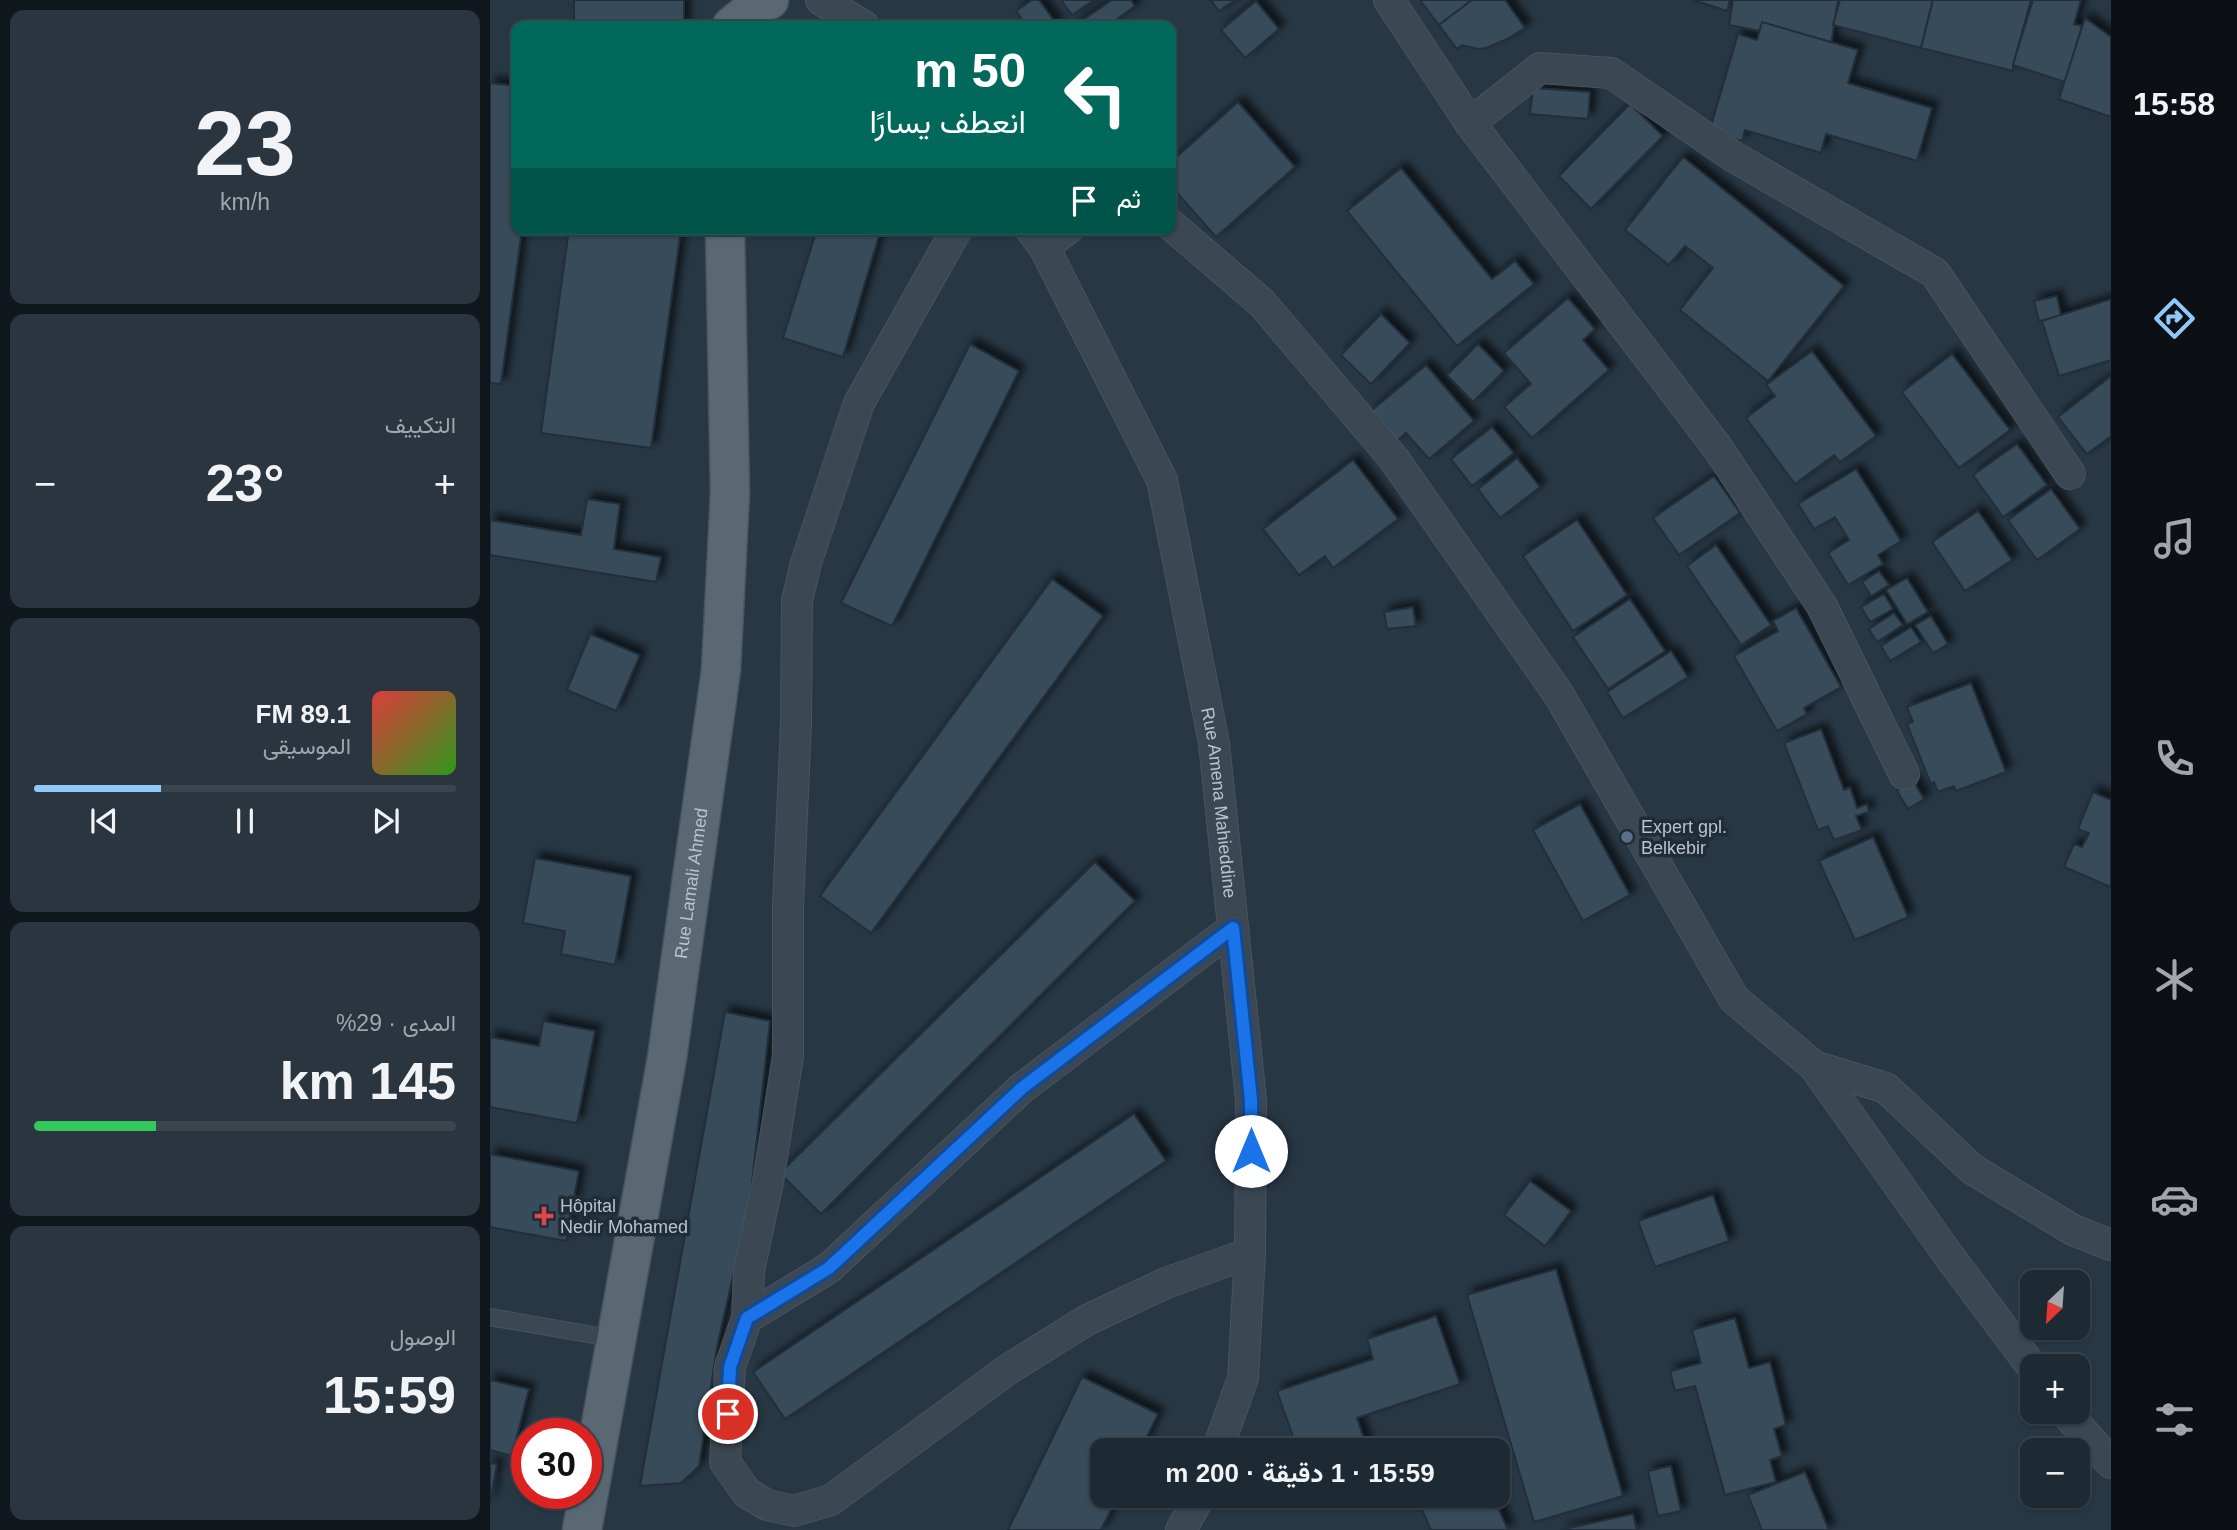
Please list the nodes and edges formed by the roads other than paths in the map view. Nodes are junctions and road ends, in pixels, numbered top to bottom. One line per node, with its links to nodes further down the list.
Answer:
1 (721, 0): 6 (main road)
2 (769, 0): 7 (main road)
3 (821, 0): 8 (street)
4 (852, 0): 9 (street)
5 (1389, 0): 10 (street)
6 (721, 21)
7 (738, 21)
8 (856, 21)
9 (867, 21)
10 (1470, 123): 15 (street); 16 (street)
11 (1176, 229): 18 (street)
12 (725, 235): 23 (main road, Rue Lamali Ahmed)
13 (954, 235): 22 (street)
14 (1037, 238): 17 (street, Rue Amena Mahieddine)
15 (2070, 474)
16 (1904, 774)
17 (1233, 928): 20 (street, Rue Amena Mahieddine); 22 (street)
18 (1814, 1066): 19 (street); 24 (street)
19 (2111, 1245)
20 (1250, 1253): 22 (street); 26 (street, Rue Amena Mahieddine)
21 (490, 1317): 23 (lane)
22 (747, 1318)
23 (616, 1339): 29 (main road, Rue Lamali Ahmed)
24 (2022, 1354)
25 (2074, 1424): 27 (street)
26 (1222, 1438)
27 (2111, 1463)
28 (1193, 1508): 30 (street)
29 (582, 1530)
30 (1181, 1530)

